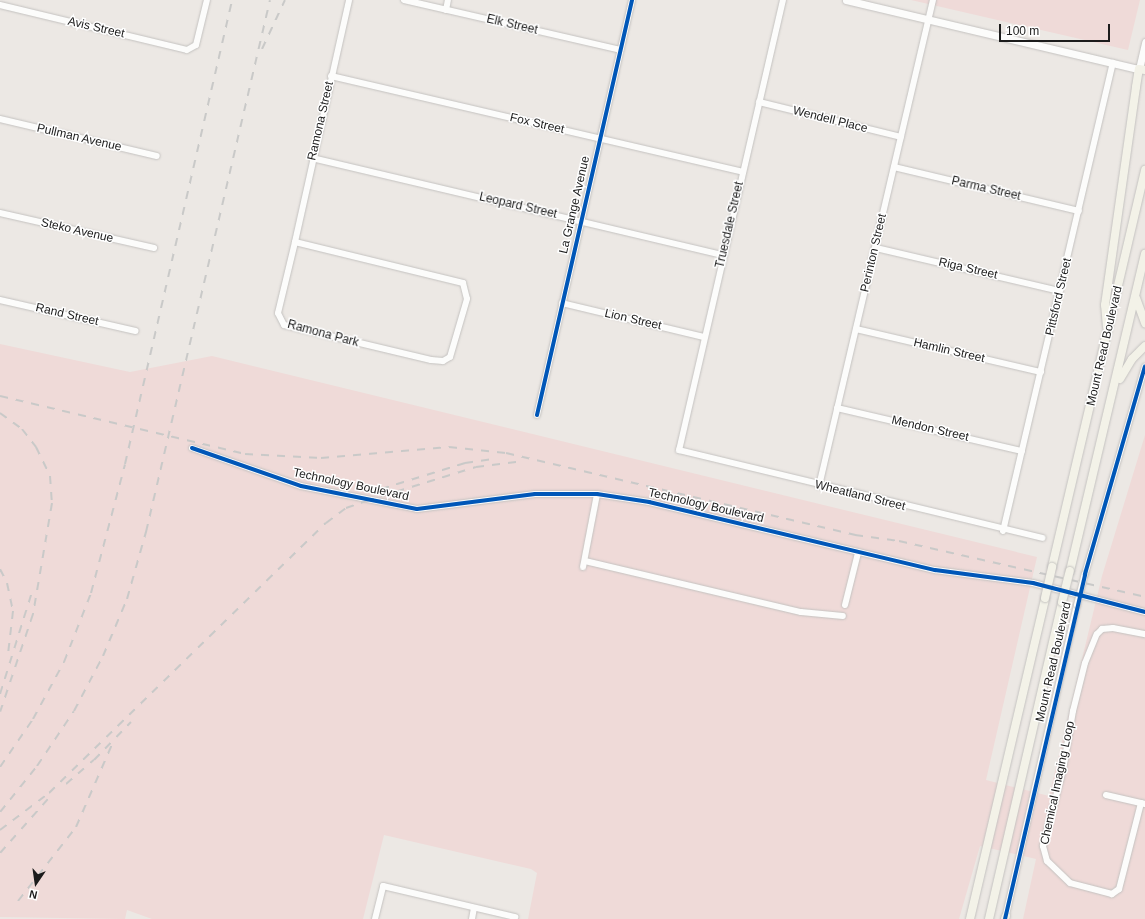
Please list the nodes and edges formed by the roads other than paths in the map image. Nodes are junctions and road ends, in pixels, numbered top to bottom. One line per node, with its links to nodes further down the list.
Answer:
1 (207, 0): 9 (street, Avis Street)
2 (349, 0): 16 (street, Ramona Street)
3 (404, 0): 10 (street, Elk Street)
4 (448, 0): 10 (street)
5 (632, 0): 13 (street, La Grange Avenue)
6 (783, 0): 17 (street, Truesdale Street)
7 (846, 0): 11 (street)
8 (933, 0): 11 (street, Perinton Street)
9 (0, 5)
10 (446, 10): 13 (street, Elk Street)
11 (929, 19): 14 (street); 19 (street, Perinton Street)
12 (1145, 42): 15 (street)
13 (620, 50): 20 (street, La Grange Avenue)
14 (1113, 63): 15 (street); 26 (street, Pittsford Street)
15 (1142, 70): 41 (main road)
16 (331, 76): 20 (street, Fox Street); 22 (street, Ramona Street)
17 (759, 102): 19 (street, Wendell Place); 25 (street, Truesdale Street)
18 (0, 119): 21 (street, Pullman Avenue)
19 (901, 137): 23 (street, Perinton Street)
20 (600, 138): 25 (street, Fox Street); 28 (street, La Grange Avenue)
21 (157, 156)
22 (312, 158): 28 (street, Leopard Street); 29 (street, Ramona Street)
23 (894, 167): 26 (street, Parma Street); 31 (street, Perinton Street)
24 (1145, 170): 41 (main road, Mount Read Boulevard)
25 (742, 172): 32 (street, Truesdale Street)
26 (1079, 211): 34 (street, Pittsford Street)
27 (0, 213): 30 (street, Steko Avenue)
28 (581, 221): 32 (street, Leopard Street); 37 (street, La Grange Avenue)
29 (295, 242): 29 (street, Ramona Park)
30 (154, 248)
31 (876, 248): 34 (street, Riga Street); 39 (street, Perinton Street)
32 (723, 254): 42 (street, Truesdale Street)
33 (1145, 254): 35 (main road, Mount Read Boulevard)
34 (1060, 291): 45 (street, Pittsford Street)
35 (1136, 296): 38 (main road); 46 (main road, Mount Read Boulevard)
36 (0, 300): 40 (street, Rand Street)
37 (562, 303): 42 (street, Lion Street); 48 (street, La Grange Avenue)
38 (1145, 323)
39 (856, 329): 45 (street, Hamlin Street); 47 (street, Perinton Street)
40 (135, 331)
41 (1108, 336): 68 (main road, Mount Read Boulevard, bridge)
42 (704, 337): 50 (street, Truesdale Street)
43 (1145, 346): 46 (main road)
44 (1145, 366): 65 (street, Mount Read Boulevard, bridge)
45 (1041, 372): 51 (street, Pittsford Street)
46 (1111, 402): 69 (main road, Mount Read Boulevard, bridge)
47 (837, 408): 51 (street, Mendon Street); 52 (street, Perinton Street)
48 (537, 415)
49 (192, 448): 53 (street, Technology Boulevard)
50 (679, 450): 52 (street, Wheatland Street)
51 (1022, 451): 54 (street, Pittsford Street)
52 (819, 486): 54 (street, Wheatland Street)
53 (597, 494): 56 (street, Technology Boulevard); 59 (street)
54 (1003, 531): 55 (street, Wheatland Street)
55 (1042, 538)
56 (858, 553): 57 (street); 58 (street, Technology Boulevard)
57 (846, 605)
58 (1145, 612)
59 (843, 616)
60 (1145, 634): 62 (street, Chemical Imaging Loop)
61 (1106, 795): 62 (street, Chemical Imaging Loop)
62 (1143, 804)
63 (474, 908): 64 (street); 66 (street); 67 (street)
64 (515, 917)
65 (1006, 918)
66 (375, 919)
67 (472, 919)
68 (970, 919)
69 (989, 919)

